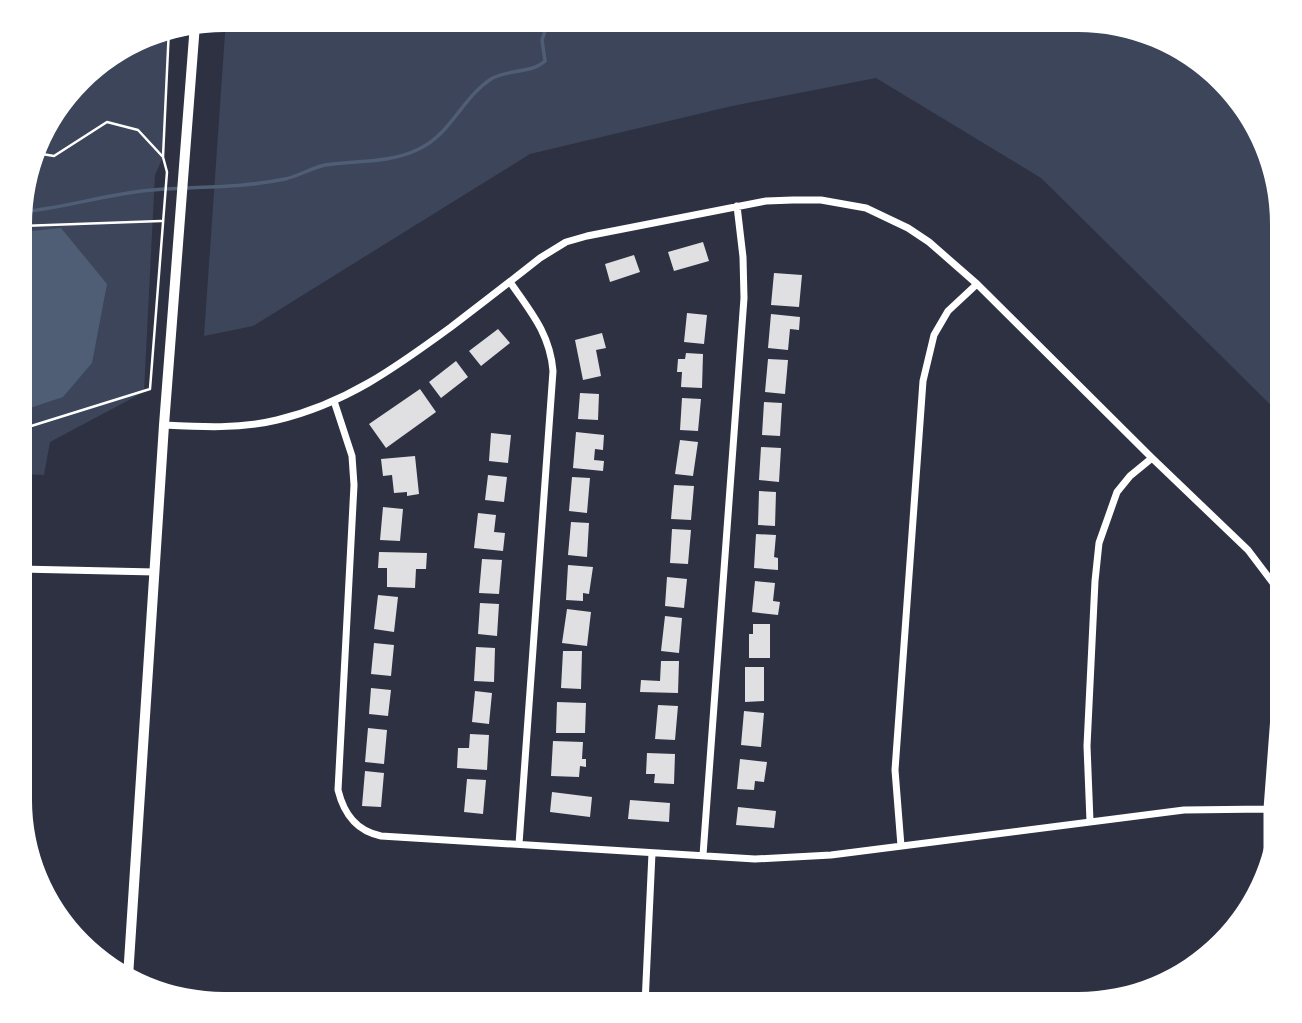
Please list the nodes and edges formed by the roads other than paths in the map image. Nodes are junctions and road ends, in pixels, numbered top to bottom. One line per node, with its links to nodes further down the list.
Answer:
1 (194, 34): 6 (main road)
2 (737, 206): 3 (street); 4 (street); 18 (street)
3 (510, 282): 5 (street); 15 (street)
4 (977, 284): 7 (street); 16 (street)
5 (334, 401): 6 (street); 15 (street)
6 (164, 425): 9 (main road)
7 (1152, 458): 10 (street); 13 (street)
8 (32, 569): 9 (street)
9 (155, 572): 19 (main road)
10 (1270, 579)
11 (1270, 769): 12 (street)
12 (1267, 809): 13 (street); 14 (street)
13 (1090, 821): 16 (street)
14 (1267, 837)
15 (519, 844): 17 (street)
16 (901, 846): 18 (street)
17 (652, 853): 18 (street); 20 (street)
18 (703, 855)
19 (129, 966)
20 (646, 992)

